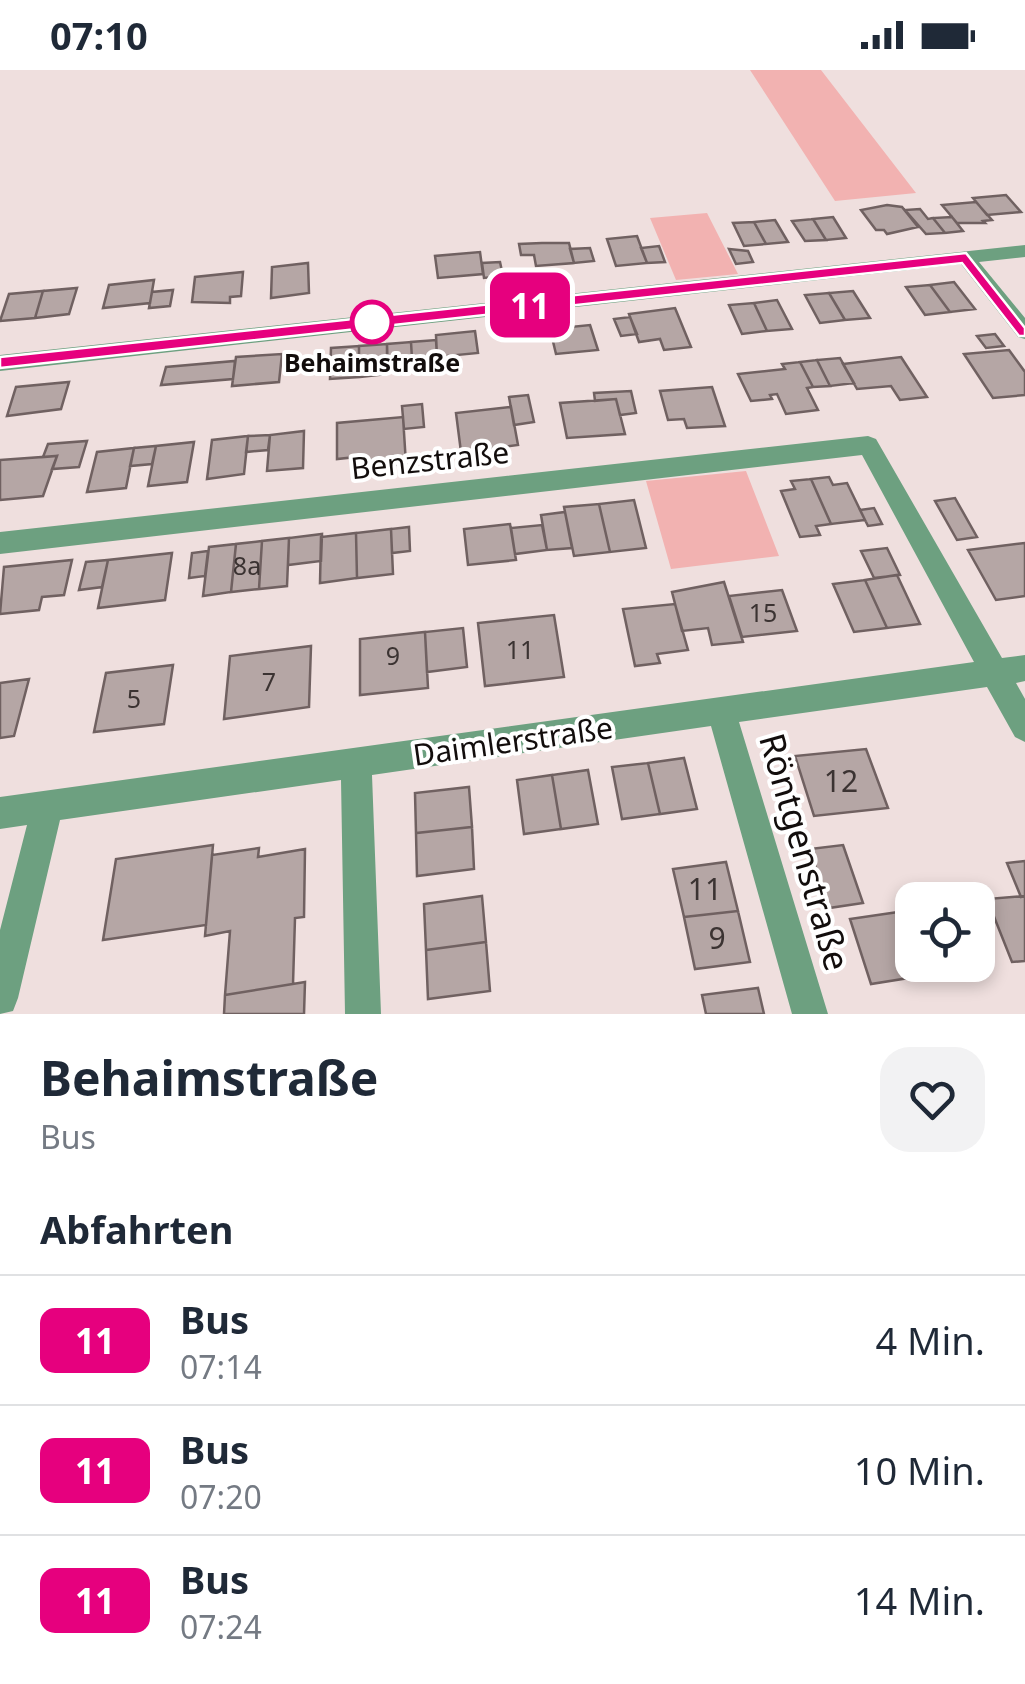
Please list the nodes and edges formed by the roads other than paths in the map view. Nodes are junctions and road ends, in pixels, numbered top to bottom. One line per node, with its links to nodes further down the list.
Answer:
1 (1025, 252): 2 (street)
2 (966, 258): 3 (street); 4 (street)
3 (1025, 332)
4 (0, 362)
5 (0, 542): 6 (street, Benzstraße)
6 (1010, 670): 7 (street, Daimlerstraße); 8 (street)
7 (722, 713): 9 (street, Daimlerstraße); 14 (street, Röntgenstraße)
8 (1025, 727)
9 (356, 764): 10 (street, Daimlerstraße); 13 (street)
10 (47, 808): 11 (street, Daimlerstraße); 12 (street)
11 (0, 813)
12 (0, 998)
13 (363, 1014)
14 (810, 1014)

